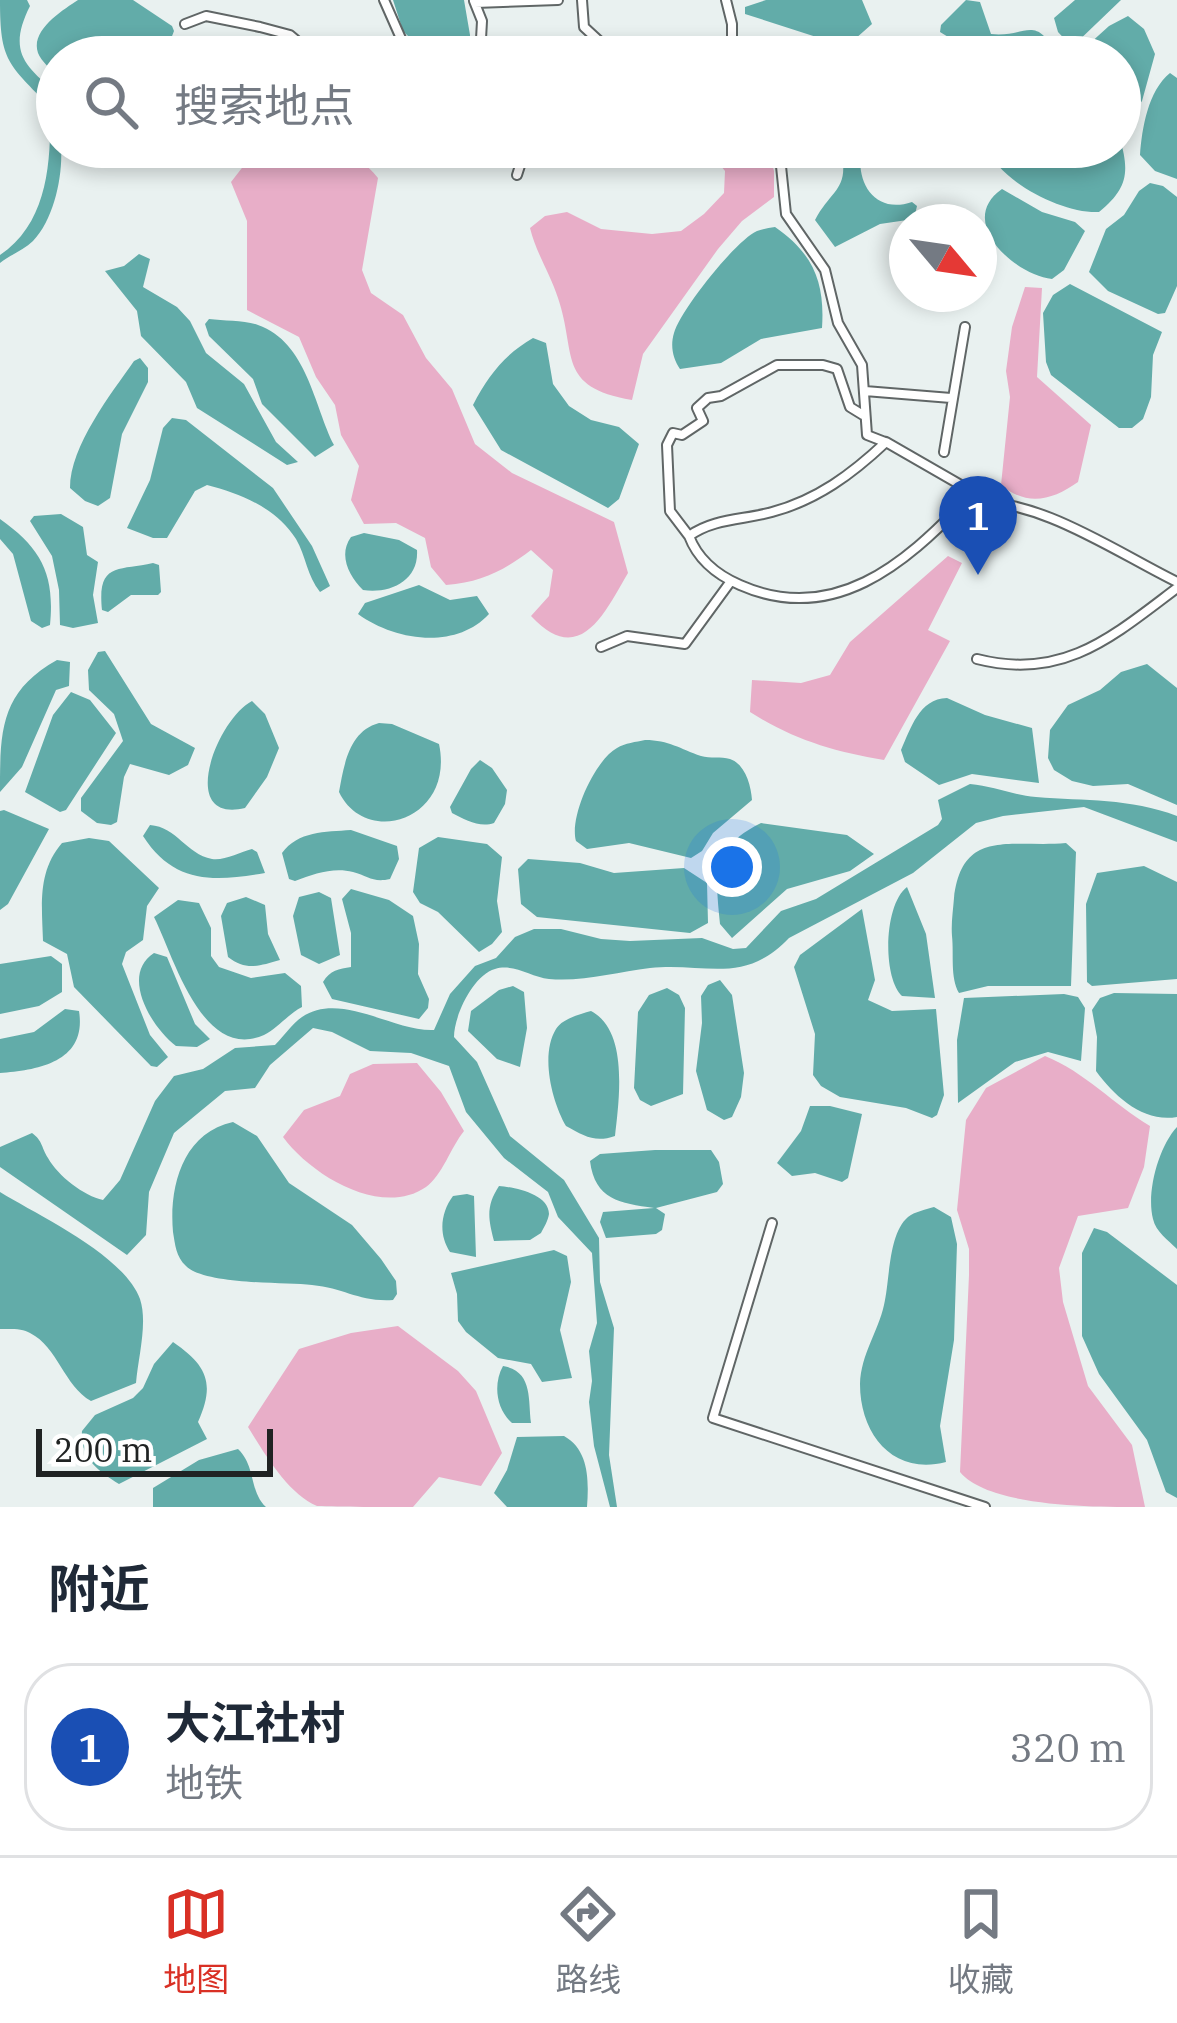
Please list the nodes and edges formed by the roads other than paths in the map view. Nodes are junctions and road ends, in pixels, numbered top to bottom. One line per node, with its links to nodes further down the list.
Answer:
1 (384, 0): 8 (street)
2 (559, 0): 5 (street)
3 (582, 0): 10 (street)
4 (726, 0): 11 (street)
5 (475, 2): 9 (street)
6 (185, 24): 7 (street)
7 (291, 36)
8 (400, 36)
9 (483, 36)
10 (592, 36)
11 (731, 36)
12 (519, 168): 14 (street)
13 (781, 168): 16 (street)
14 (517, 175)
15 (965, 327): 17 (street)
16 (865, 391): 17 (street); 18 (street)
17 (951, 398): 20 (street)
18 (863, 415): 19 (street); 22 (street)
19 (886, 442): 21 (street); 22 (street)
20 (944, 452)
21 (979, 500): 23 (street); 24 (street)
22 (689, 536): 23 (street)
23 (731, 581): 25 (street)
24 (1177, 585): 26 (street)
25 (601, 647)
26 (977, 659)
27 (772, 1223): 28 (street)
28 (985, 1507)

